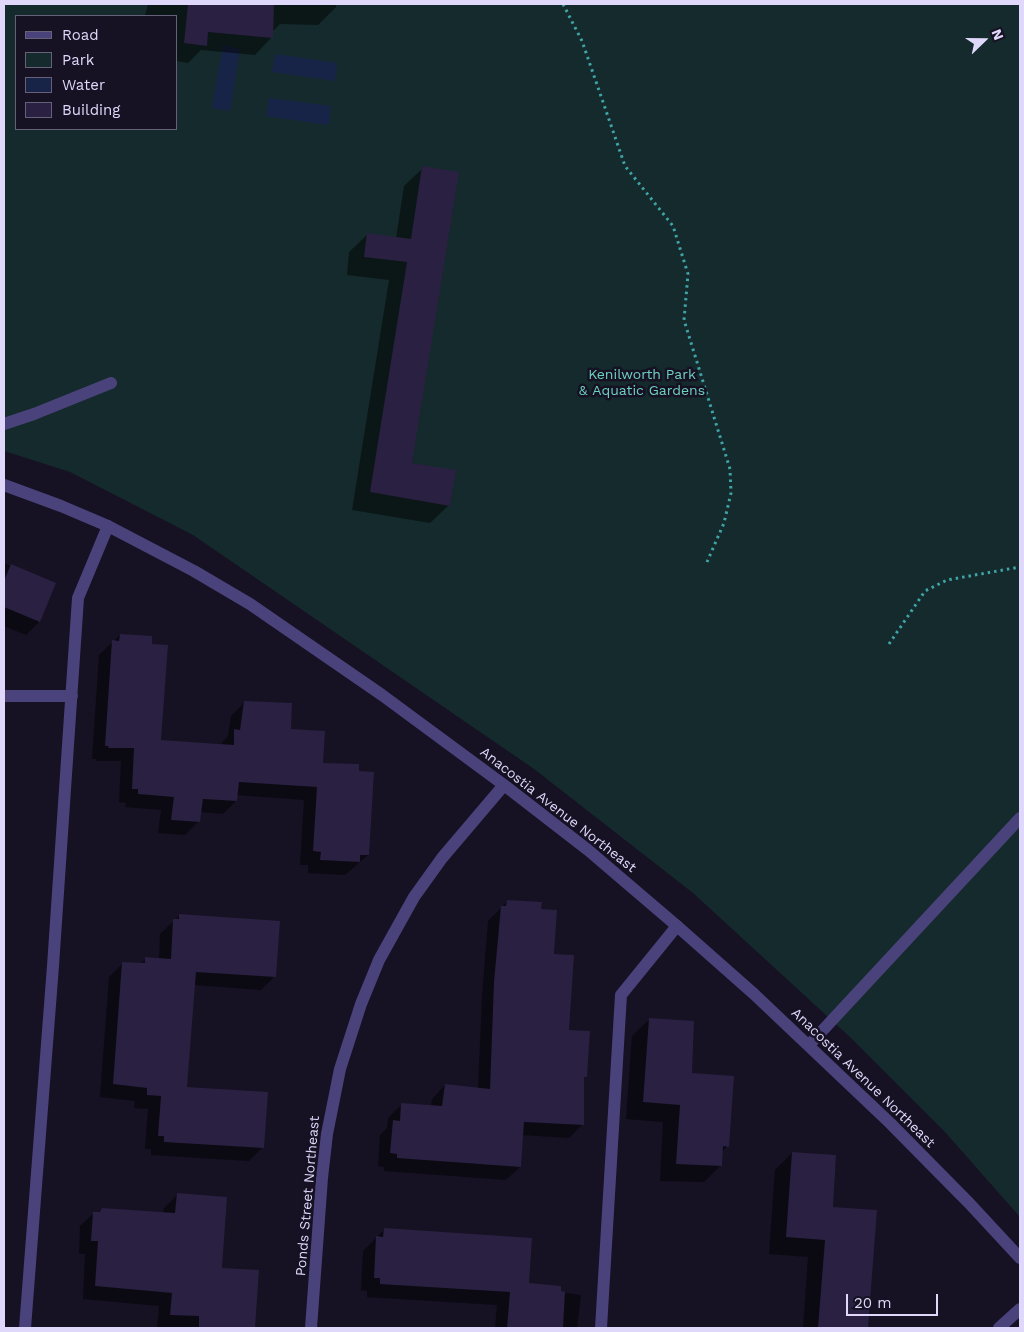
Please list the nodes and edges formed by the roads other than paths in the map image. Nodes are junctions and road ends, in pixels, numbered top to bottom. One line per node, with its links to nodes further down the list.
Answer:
1 (111, 383): 2 (street)
2 (4, 424)
3 (4, 485): 4 (street, Anacostia Avenue Northeast)
4 (108, 526): 6 (street); 7 (street, Anacostia Avenue Northeast)
5 (4, 696): 6 (street)
6 (72, 696): 13 (street)
7 (504, 785): 9 (street, Anacostia Avenue Northeast); 14 (street, Ponds Street Northeast)
8 (1020, 818): 10 (street)
9 (677, 926): 10 (street, Anacostia Avenue Northeast); 15 (street)
10 (809, 1045): 11 (street, Anacostia Avenue Northeast)
11 (1020, 1258)
12 (1020, 1309): 16 (street)
13 (25, 1328)
14 (312, 1328)
15 (601, 1328)
16 (999, 1328)

